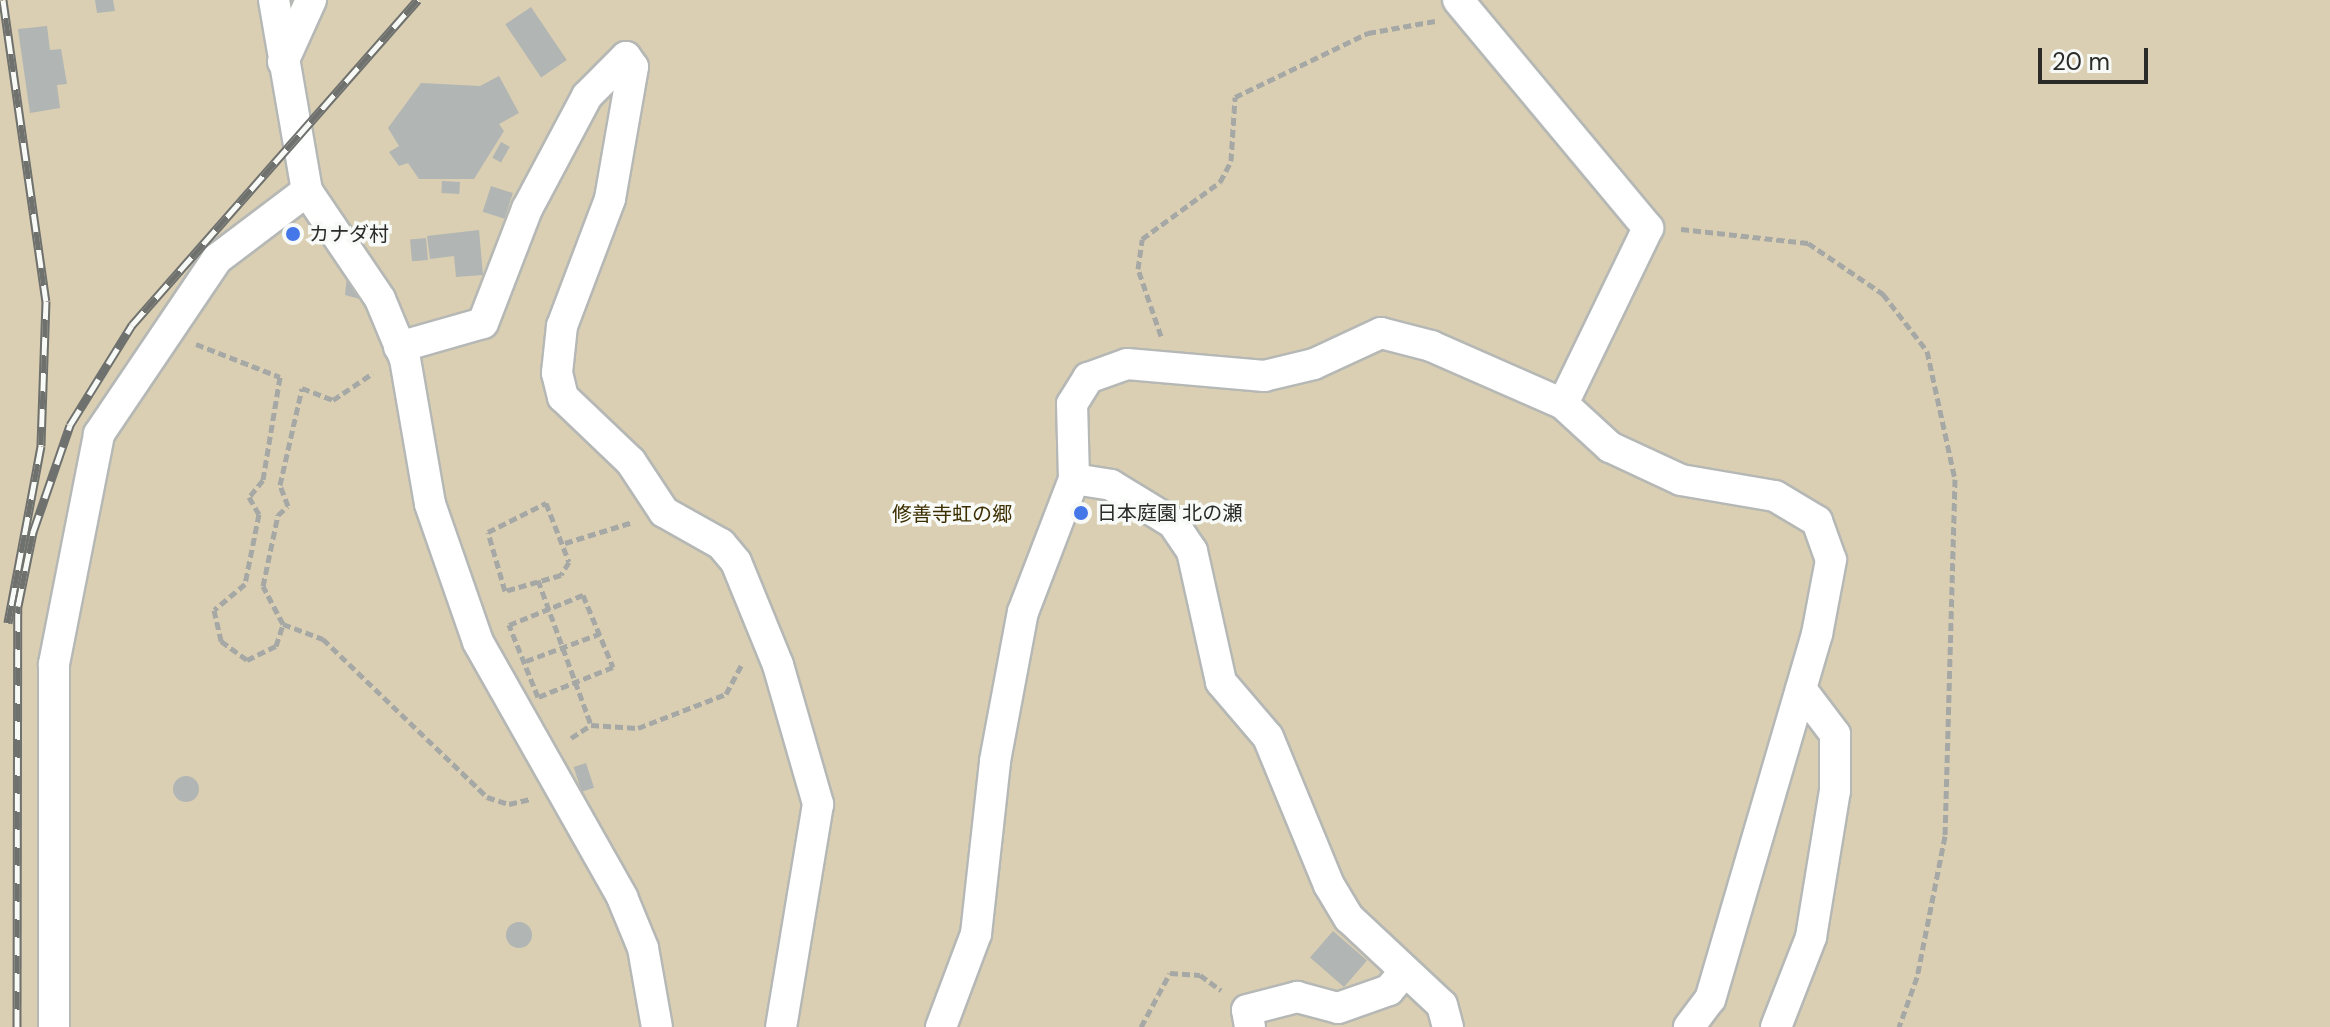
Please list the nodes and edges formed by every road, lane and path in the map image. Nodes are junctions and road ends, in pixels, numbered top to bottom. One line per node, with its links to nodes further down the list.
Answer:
1 (274, 0): 4 (street)
2 (311, 0): 4 (street)
3 (1464, 8): 6 (street); 9 (path)
4 (283, 62): 5 (street)
5 (307, 191): 7 (street); 8 (street)
6 (1648, 228): 10 (street); 36 (path)
7 (171, 327): 17 (path); 28 (street)
8 (399, 347): 12 (street); 17 (path); 21 (street)
9 (1178, 369): 10 (street); 11 (street)
10 (1563, 404): 23 (street)
11 (1074, 479): 26 (street); 31 (street)
12 (664, 512): 13 (path); 16 (street)
13 (565, 543): 14 (path); 14 (path)
14 (538, 580): 15 (path)
15 (548, 609): 18 (path); 19 (path); 20 (path)
16 (759, 623): 24 (path); 30 (street)
17 (283, 624): 25 (path)
18 (599, 634): 19 (path); 22 (path)
19 (563, 648): 20 (path); 22 (path)
20 (524, 662): 21 (path); 22 (path)
21 (491, 674): 25 (street)
22 (575, 682): 24 (path)
23 (1801, 689): 34 (street); 35 (street)
24 (591, 725): 25 (path)
25 (548, 775): 29 (street)
26 (1405, 971): 27 (street); 33 (street)
27 (1248, 1018): 32 (path)
28 (54, 1027)
29 (657, 1027)
30 (781, 1027)
31 (941, 1027)
32 (1141, 1027)
33 (1448, 1027)
34 (1689, 1027)
35 (1776, 1027)
36 (1899, 1027)

